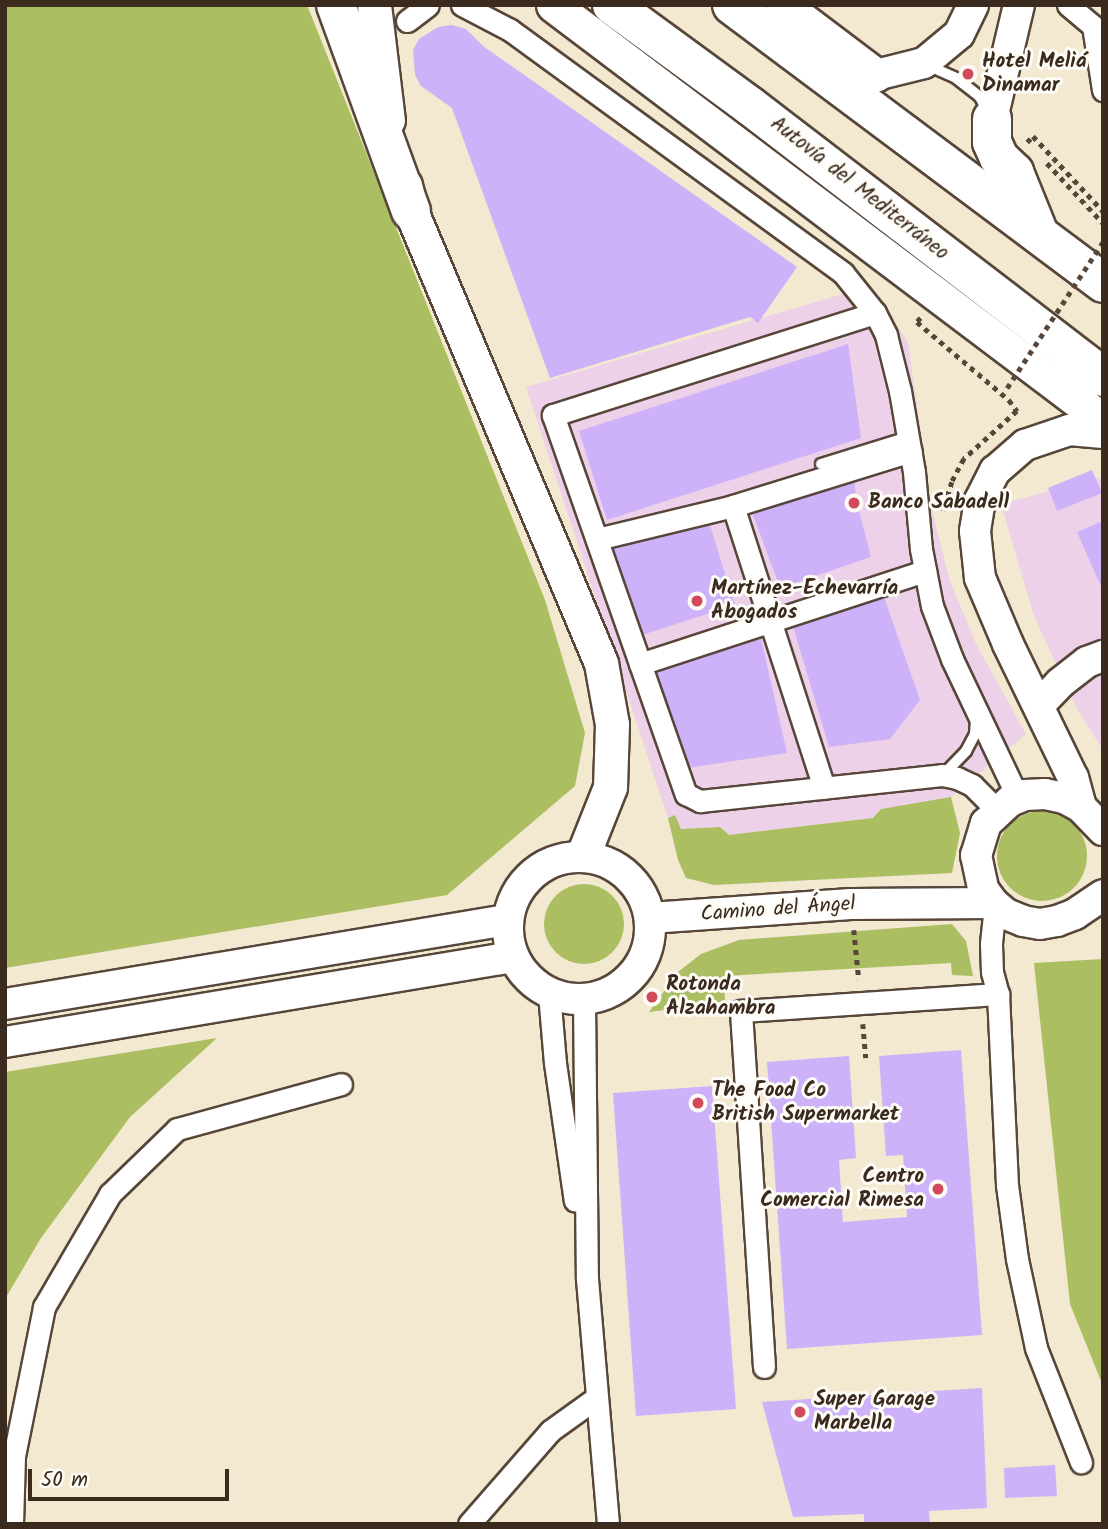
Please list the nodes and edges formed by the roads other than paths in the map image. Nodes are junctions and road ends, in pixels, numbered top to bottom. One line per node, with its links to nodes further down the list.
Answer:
1 (336, 5): 18 (highway)
2 (374, 5): 18 (main road)
3 (428, 5): 12 (street)
4 (462, 5): 21 (street)
5 (553, 5): 23 (main road)
6 (612, 5): 22 (highway, Autovía del Mediterráneo)
7 (732, 5): 14 (highway)
8 (780, 5): 14 (highway); 15 (main road)
9 (973, 5): 13 (street)
10 (1019, 5): 17 (street)
11 (1068, 5): 16 (street)
12 (407, 20)
13 (924, 63): 15 (street); 17 (lane)
14 (824, 75): 15 (highway); 19 (highway)
15 (876, 75)
16 (1103, 90)
17 (992, 119): 19 (highway)
18 (411, 211): 39 (main road)
19 (1039, 234): 20 (highway)
20 (1103, 283)
21 (875, 313): 25 (street); 28 (street)
22 (1103, 377)
23 (1103, 420)
24 (1103, 433): 33 (street)
25 (909, 444): 26 (lane); 27 (street); 29 (street)
26 (821, 464)
27 (733, 506): 28 (street); 30 (street)
28 (597, 539): 32 (street)
29 (925, 571): 30 (street); 34 (street)
30 (770, 622): 32 (street); 36 (street)
31 (1103, 656): 33 (street)
32 (640, 664): 36 (street)
33 (1039, 705): 38 (street)
34 (976, 708): 35 (lane); 37 (street)
35 (942, 775): 36 (street); 37 (street)
36 (824, 788)
37 (1007, 804): 38 (street); 40 (street, Camino del Ángel)
38 (1095, 825)
39 (583, 855): 45 (street); 46 (street)
40 (976, 855): 43 (street, Camino del Ángel); 44 (street)
41 (1103, 874): 42 (street)
42 (1096, 898): 44 (street, Camino del Ángel)
43 (905, 902): 44 (street, Camino del Ángel); 45 (street, Camino del Ángel)
44 (998, 907): 49 (street)
45 (650, 918): 50 (street)
46 (507, 920): 47 (street); 51 (street)
47 (513, 957): 48 (street); 52 (street)
48 (549, 993): 50 (street); 54 (street)
49 (998, 994): 55 (street); 57 (street)
50 (584, 1000): 54 (street)
51 (5, 1004)
52 (5, 1042)
53 (341, 1084): 58 (street)
54 (587, 1279): 56 (street)
55 (764, 1367)
56 (596, 1398): 59 (street); 60 (street)
57 (1081, 1462)
58 (12, 1524)
59 (469, 1524)
60 (608, 1524)

